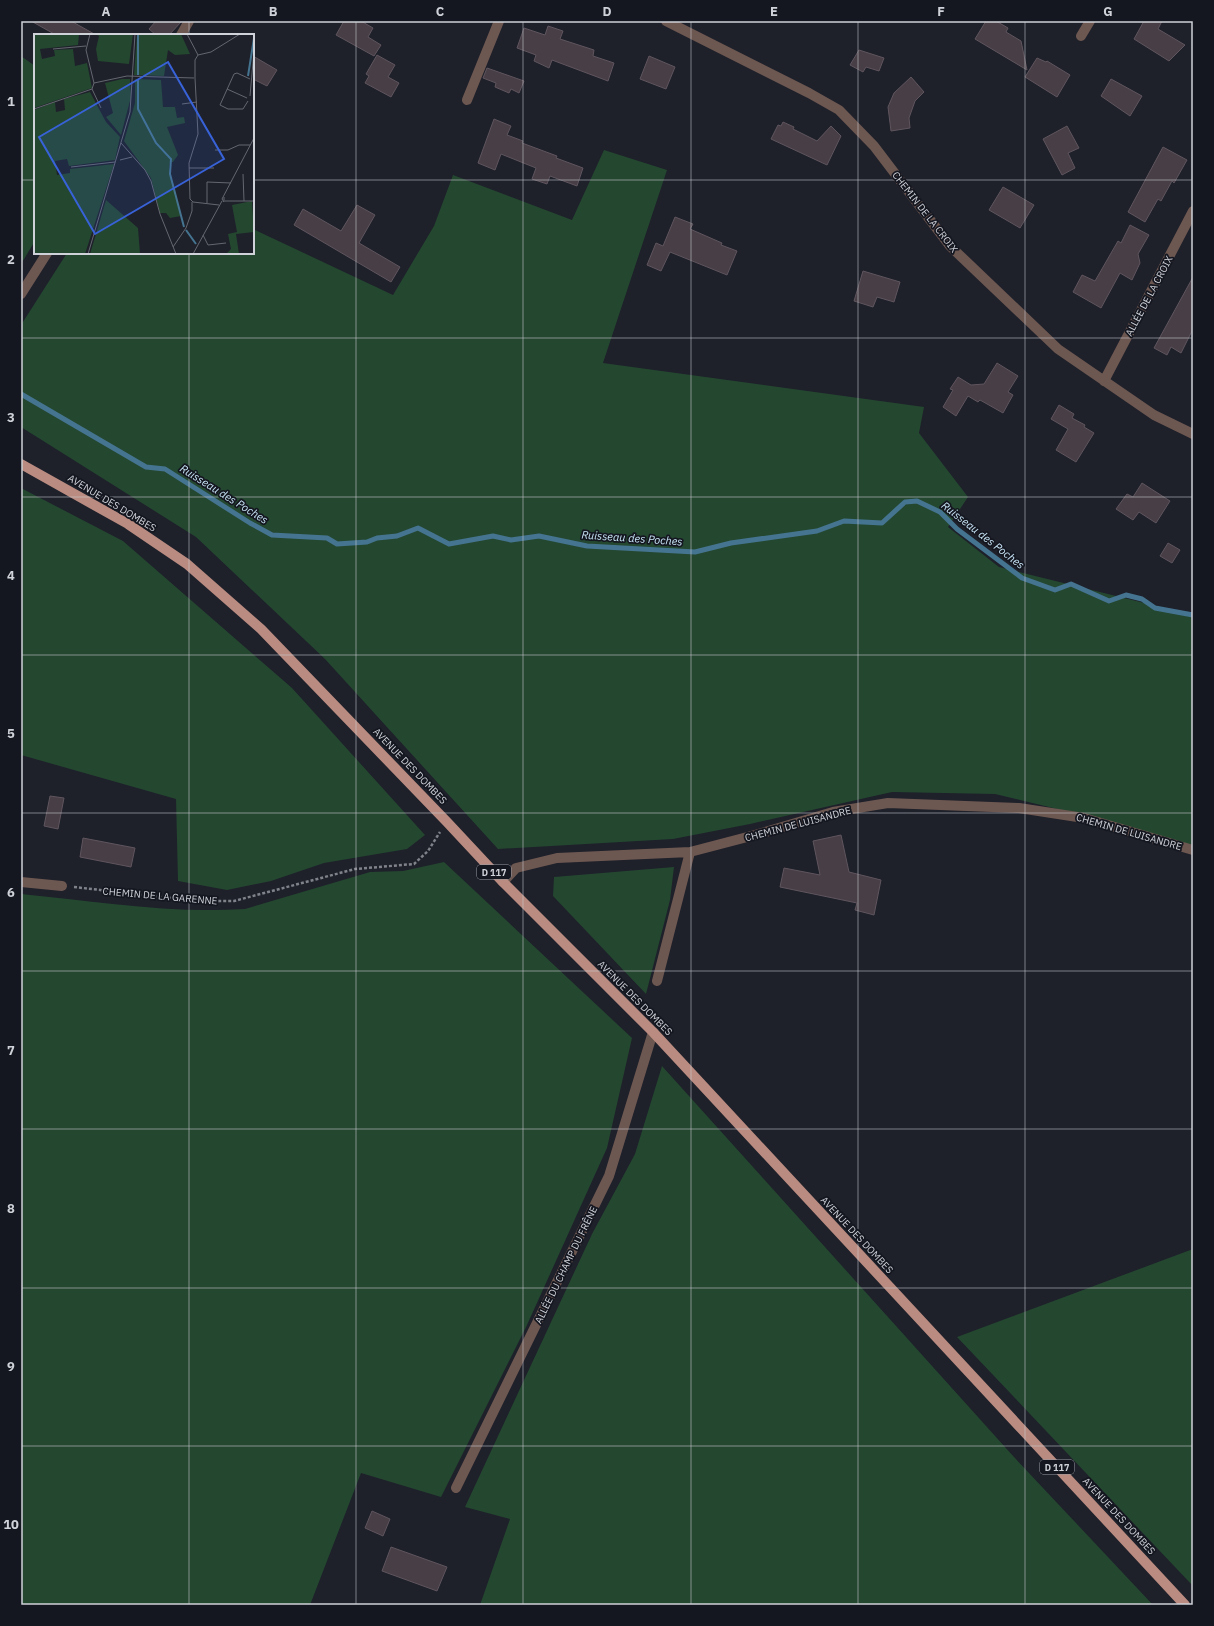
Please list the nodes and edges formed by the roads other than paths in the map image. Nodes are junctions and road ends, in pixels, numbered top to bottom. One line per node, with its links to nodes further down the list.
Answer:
1 (189, 21): 5 (street)
2 (499, 21): 7 (street)
3 (666, 21): 11 (street, CHEMIN DE LA CROIX)
4 (1090, 21): 6 (street)
5 (182, 34)
6 (1081, 36)
7 (467, 100)
8 (1193, 211): 11 (street, ALLÉE DE LA CROIX)
9 (46, 254): 10 (street)
10 (21, 294)
11 (1104, 380): 12 (street, CHEMIN DE LA CROIX)
12 (1193, 434)
13 (21, 464): 17 (main road, AVENUE DES DOMBES / D 117)
14 (1193, 850): 15 (street, CHEMIN DE LUISANDRE)
15 (690, 852): 17 (street, CHEMIN DE LUISANDRE); 19 (street)
16 (21, 882): 18 (street)
17 (503, 882): 20 (main road, AVENUE DES DOMBES / D 117)
18 (62, 886)
19 (657, 981)
20 (653, 1032): 21 (street, ALLÉE DU CHAMP DU FRÊNE); 22 (main road, AVENUE DES DOMBES / D 117)
21 (456, 1488)
22 (1185, 1605)

